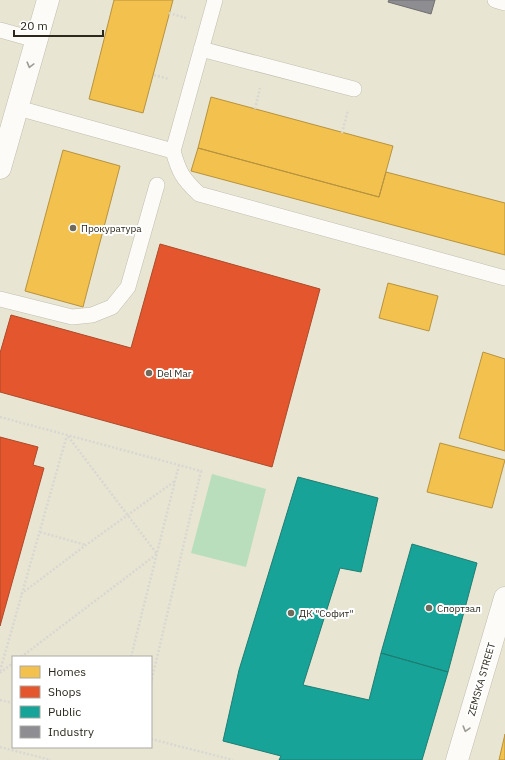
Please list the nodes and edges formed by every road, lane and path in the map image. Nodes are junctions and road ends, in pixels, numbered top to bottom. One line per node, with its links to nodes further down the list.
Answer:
1 (48, 0): 6 (street)
2 (215, 0): 7 (lane)
3 (495, 0): 4 (lane)
4 (505, 3)
5 (0, 30): 6 (lane)
6 (36, 40): 9 (street, one-way to 9)
7 (201, 49): 8 (lane); 10 (lane)
8 (354, 89)
9 (18, 108): 10 (lane); 11 (street)
10 (173, 151): 13 (lane)
11 (0, 168)
12 (156, 186): 14 (lane)
13 (505, 278)
14 (0, 299)
15 (0, 417): 16 (path)
16 (67, 434): 17 (path); 19 (path); 20 (path)
17 (179, 465): 18 (path); 29 (path)
18 (176, 481): 19 (path); 22 (path)
19 (128, 514): 21 (path); 22 (path)
20 (40, 532): 21 (path); 23 (path)
21 (86, 545): 23 (path)
22 (157, 554): 25 (path); 26 (path)
23 (21, 594): 28 (path)
24 (505, 598): 36 (street, ZEMSKA STREET, one-way to 36)
25 (22, 656)
26 (131, 656)
27 (12, 664): 28 (path)
28 (0, 672)
29 (152, 679)
30 (0, 700): 31 (path)
31 (12, 704)
32 (152, 739): 35 (path)
33 (0, 747): 34 (path)
34 (51, 760)
35 (233, 760)
36 (457, 760)

